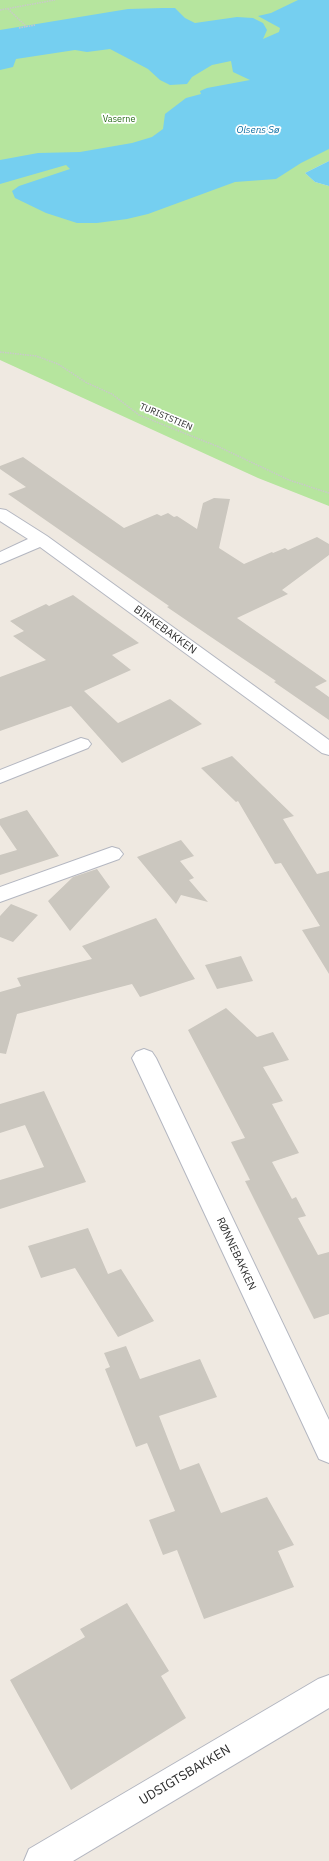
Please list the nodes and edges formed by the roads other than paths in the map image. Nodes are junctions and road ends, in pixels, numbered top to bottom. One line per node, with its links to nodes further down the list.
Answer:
1 (0, 514): 2 (street, BIRKEBAKKEN)
2 (41, 540): 3 (street); 5 (street, BIRKEBAKKEN)
3 (0, 559)
4 (81, 744): 6 (street)
5 (329, 749)
6 (0, 776)
7 (112, 854): 8 (street)
8 (0, 895)
9 (144, 1058): 10 (street, RØNNEBAKKEN)
10 (329, 1450)
11 (329, 1690): 12 (street, UDSIGTSBAKKEN)
12 (41, 1861)

